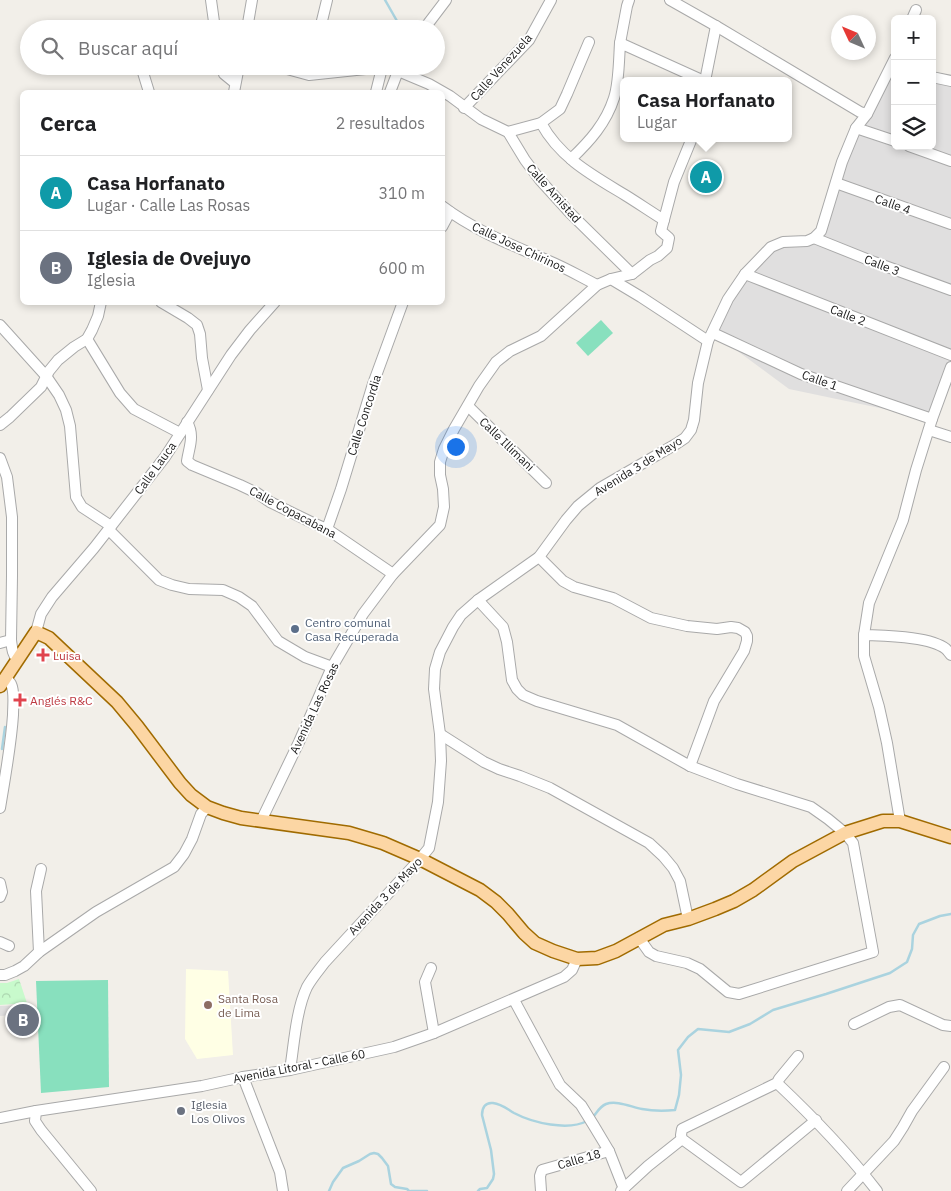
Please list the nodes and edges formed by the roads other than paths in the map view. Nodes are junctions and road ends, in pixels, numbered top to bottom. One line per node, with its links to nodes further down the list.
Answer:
1 (211, 0): 8 (street)
2 (252, 0): 9 (street)
3 (327, 0): 10 (street)
4 (446, 0): 11 (street)
5 (551, 0): 32 (street, Calle Venezuela)
6 (629, 0): 14 (street)
7 (670, 0): 12 (street)
8 (214, 20)
9 (248, 20)
10 (322, 20)
11 (431, 20)
12 (716, 26): 23 (street); 33 (street)
13 (589, 42): 34 (street)
14 (620, 43): 22 (street); 40 (street)
15 (891, 68): 33 (street)
16 (144, 75): 27 (street)
17 (225, 75): 26 (street)
18 (237, 75): 26 (street)
19 (380, 75): 28 (street)
20 (396, 75): 29 (street)
21 (412, 75): 30 (street)
22 (696, 77)
23 (706, 77)
24 (936, 78): 25 (street)
25 (951, 81)
26 (234, 88)
27 (149, 90)
28 (376, 90)
29 (391, 90)
30 (439, 90)
31 (445, 93): 32 (street)
32 (464, 108): 36 (street)
33 (867, 114): 35 (street)
34 (541, 123): 36 (street); 40 (street)
35 (856, 128): 37 (street); 42 (street)
36 (508, 132): 47 (street, Calle Amistad)
37 (891, 140)
38 (690, 142): 44 (street)
39 (920, 150): 41 (street)
40 (571, 159): 44 (street)
41 (951, 161)
42 (836, 184): 45 (street, Calle 4); 46 (street)
43 (446, 209): 50 (street, Calle Jose Chirinos)
44 (664, 220): 47 (street)
45 (951, 224)
46 (814, 238): 48 (street, Avenida 3 de Mayo); 51 (street, Calle 3)
47 (632, 274): 49 (street, Avenida Las Rosas)
48 (745, 274): 57 (street, Avenida 3 de Mayo); 59 (street, Calle 2)
49 (611, 278): 50 (street, Avenida Las Rosas); 57 (street, Calle 1)
50 (597, 285): 63 (street, Avenida Las Rosas)
51 (951, 290)
52 (100, 305): 58 (street)
53 (166, 305): 62 (street)
54 (273, 305): 62 (street, Calle Lauca)
55 (402, 305): 74 (street, Calle Concordia)
56 (0, 325): 61 (street)
57 (710, 337): 66 (street, Calle 1); 75 (street, Avenida 3 de Mayo)
58 (87, 339): 61 (street); 67 (street)
59 (951, 355)
60 (951, 367): 66 (street)
61 (46, 376): 65 (street); 73 (street)
62 (208, 390): 64 (street, Calle Lauca)
63 (468, 406): 70 (street, Calle Illimani); 76 (street, Avenida Las Rosas)
64 (187, 422): 67 (street, Calle Lauca); 74 (street, Calle Copacabana)
65 (0, 425)
66 (930, 425): 68 (street, Calle 1); 79 (street)
67 (180, 433): 73 (street, Calle Lauca)
68 (951, 437)
69 (0, 458): 72 (street)
70 (546, 483)
71 (0, 514): 72 (street)
72 (12, 517): 80 (street)
73 (110, 528): 78 (street, Calle Lauca); 84 (street)
74 (328, 529): 76 (street, Calle Copacabana)
75 (539, 558): 77 (street, Avenida 3 de Mayo); 87 (street)
76 (393, 574): 84 (street, Avenida Las Rosas)
77 (478, 600): 86 (street, Avenida 3 de Mayo); 87 (street)
78 (36, 632): 83 (main road); 88 (main road)
79 (864, 636): 82 (street); 90 (street)
80 (11, 640): 81 (street); 83 (street)
81 (0, 642)
82 (951, 655)
83 (17, 659): 85 (main road)
84 (332, 667): 91 (street, Avenida Las Rosas)
85 (3, 682): 89 (street)
86 (440, 734): 94 (street, Avenida 3 de Mayo); 98 (street)
87 (690, 766): 92 (street)
88 (207, 807): 91 (main road); 100 (street)
89 (0, 808)
90 (900, 820): 92 (main road); 93 (main road)
91 (261, 821): 94 (main road)
92 (845, 833): 98 (main road); 99 (street)
93 (951, 837)
94 (420, 860): 101 (main road); 110 (street, Avenida 3 de Mayo)
95 (41, 869): 100 (street)
96 (0, 883): 97 (street)
97 (0, 897)
98 (688, 919): 99 (main road)
99 (640, 938): 101 (main road)
100 (39, 952): 103 (street)
101 (576, 958): 104 (street, Avenida Litoral - Calle 60)
102 (431, 968): 107 (street)
103 (0, 975)
104 (514, 1000): 107 (street, Avenida Litoral - Calle 60); 117 (street)
105 (854, 1024): 106 (street)
106 (951, 1026)
107 (434, 1033): 110 (street, Avenida Litoral - Calle 60)
108 (798, 1056): 112 (street)
109 (944, 1067): 118 (street)
110 (290, 1070): 111 (street, Avenida Litoral - Calle 60)
111 (243, 1077): 113 (street, Avenida Litoral - Calle 60); 121 (street)
112 (777, 1083): 115 (street); 116 (street)
113 (36, 1111): 114 (street, Avenida Litoral - Calle 60); 120 (street)
114 (0, 1118)
115 (816, 1120): 116 (street); 118 (street)
116 (682, 1140): 119 (street)
117 (608, 1151): 119 (street); 122 (street, Calle 18)
118 (864, 1173): 123 (street); 124 (street)
119 (623, 1189)
120 (91, 1191)
121 (283, 1191)
122 (541, 1191)
123 (847, 1191)
124 (877, 1191)

